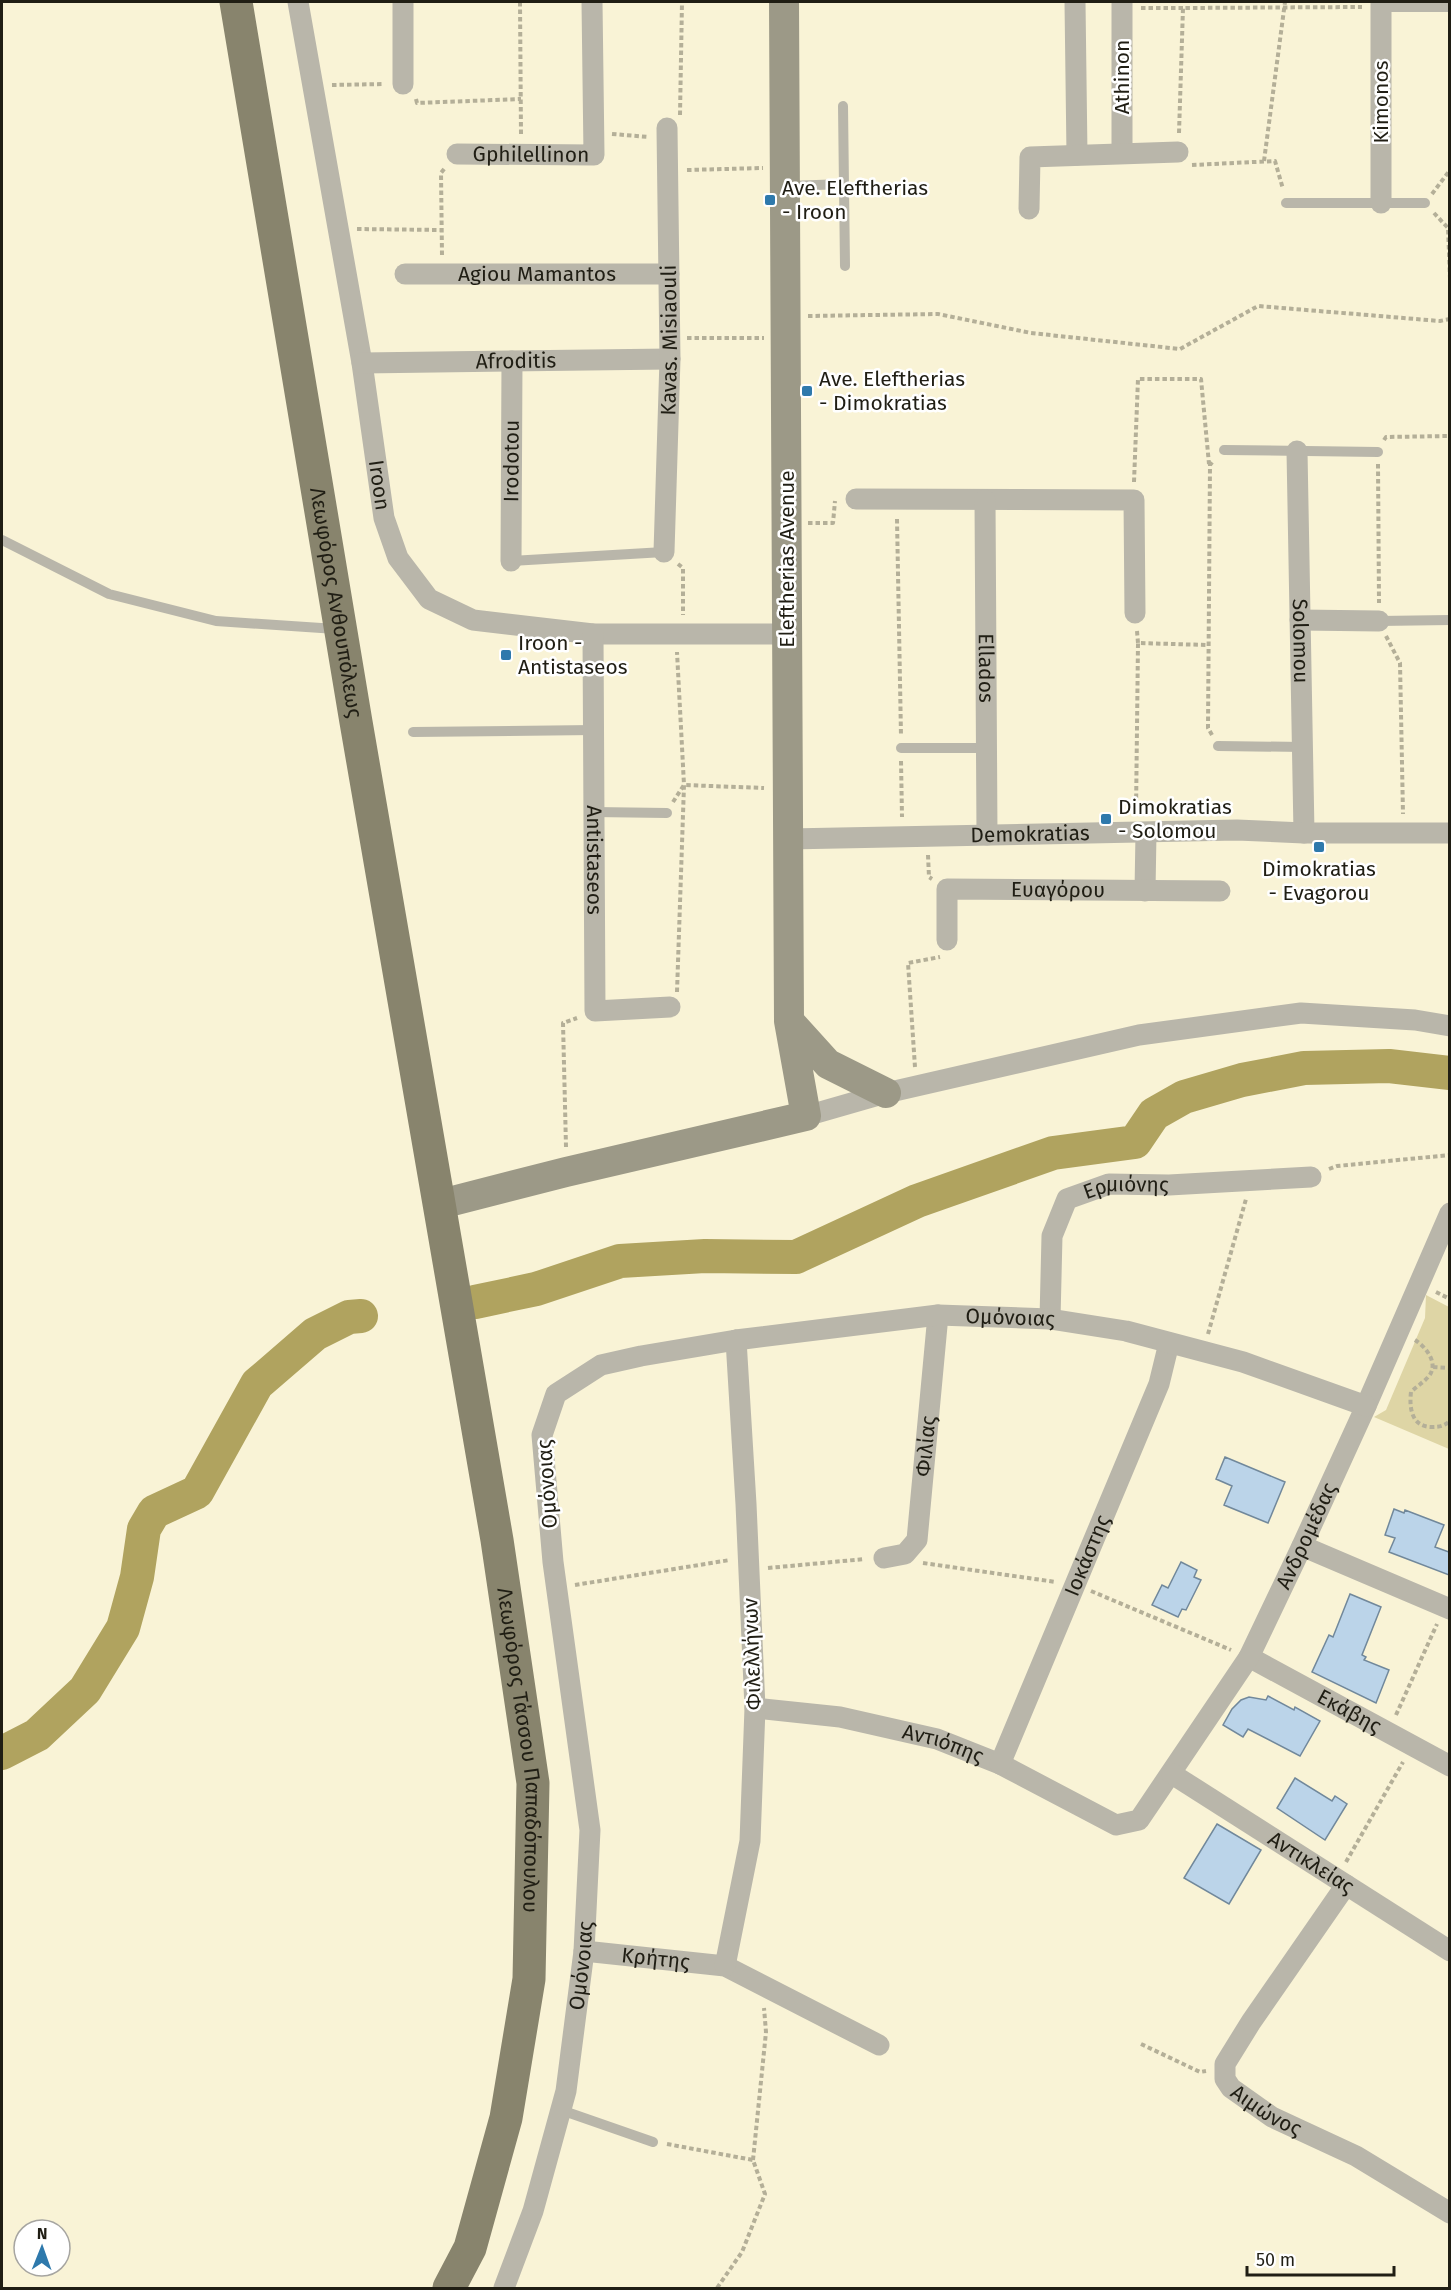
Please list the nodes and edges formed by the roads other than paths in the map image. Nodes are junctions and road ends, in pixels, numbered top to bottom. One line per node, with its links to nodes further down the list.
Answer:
1 (236, 2): 42 (main road, Λεωφόρος Ανθουπόλεως)
2 (298, 2): 3 (street); 29 (street, Iroon)
3 (304, 2)
4 (403, 2): 11 (street)
5 (592, 2): 16 (street, Gphilellinon)
6 (784, 2): 18 (main road, Eleftherias Avenue)
7 (1075, 2): 17 (street)
8 (1381, 4): 10 (lane); 21 (street, Kimonos)
9 (1122, 5): 15 (street, Athinon)
10 (1449, 7)
11 (403, 84)
12 (843, 106): 19 (lane)
13 (667, 133): 26 (street, Kavas. Misiaouli)
14 (1179, 152): 15 (street)
15 (1122, 153): 17 (street)
16 (457, 154)
17 (1077, 155): 23 (street)
18 (785, 177): 19 (lane); 44 (main road, Eleftherias Avenue)
19 (844, 184): 24 (lane)
20 (1286, 203): 21 (lane)
21 (1381, 203): 22 (lane)
22 (1425, 203)
23 (1029, 209)
24 (845, 266)
25 (405, 274): 26 (street, Agiou Mamantos)
26 (669, 274): 27 (street, Kavas. Misiaouli)
27 (670, 348): 28 (street, Afroditis); 36 (street, Kavas. Misiaouli)
28 (512, 361): 29 (street, Afroditis); 37 (street, Irodotou)
29 (362, 363): 43 (street, Iroon)
30 (1224, 450): 31 (lane)
31 (1297, 451): 32 (lane); 39 (street, Solomou)
32 (1378, 452)
33 (856, 499): 34 (street)
34 (985, 500): 38 (street); 50 (street, Ellados)
35 (2, 540): 42 (lane)
36 (664, 552): 37 (lane)
37 (511, 561)
38 (1135, 613)
39 (1300, 620): 41 (street); 48 (street, Solomou)
40 (1449, 620): 41 (lane)
41 (1379, 621)
42 (342, 630): 67 (main road, Λεωφόρος Ανθουπόλεως)
43 (593, 634): 44 (street, Iroon); 45 (street, Antistaseos)
44 (788, 634): 57 (main road, Eleftherias Avenue)
45 (594, 730): 46 (lane); 51 (street, Antistaseos)
46 (413, 732)
47 (1218, 746): 48 (lane)
48 (1303, 747): 54 (street, Solomou)
49 (901, 748): 50 (lane)
50 (987, 748): 56 (street, Ellados)
51 (594, 812): 52 (lane); 61 (street, Antistaseos)
52 (667, 813)
53 (1141, 833): 54 (street, Demokratias); 56 (street, Demokratias); 58 (street)
54 (1304, 833): 55 (street, Demokratias)
55 (1449, 833)
56 (987, 835): 57 (street, Demokratias)
57 (788, 839): 62 (main road, Eleftherias Avenue)
58 (1145, 891): 59 (street, Ευαγόρου); 60 (street, Ευαγόρου)
59 (1220, 891)
60 (947, 940)
61 (670, 1007)
62 (789, 1021): 64 (main road); 65 (main road, Eleftherias Avenue)
63 (1449, 1026): 64 (street)
64 (886, 1093): 65 (street)
65 (806, 1116): 67 (main road)
66 (1311, 1178): 70 (street, Ερμιόνης)
67 (441, 1204): 91 (main road, Λεωφόρος Τάσσου Παπαδόπουλου)
68 (1449, 1213): 73 (street, Ανδρομέδας)
69 (938, 1315): 70 (street, Ομόνοιας); 71 (street, Ομόνοιας); 75 (street, Φιλίας)
70 (1050, 1319): 72 (street, Ομόνοιας)
71 (736, 1340): 78 (street, Φιλελλήνων); 84 (street, Ομόνοιας)
72 (1169, 1343): 73 (street, Ομόνοιας); 79 (street, Ιοκάστης)
73 (1366, 1406): 74 (street, Ανδρομέδας)
74 (1302, 1546): 76 (street); 77 (street, Ανδρομέδας)
75 (884, 1558)
76 (1447, 1608)
77 (1249, 1657): 80 (street, Εκάβης); 81 (street, Ανδρομέδας)
78 (755, 1708): 79 (street, Αντιόπης); 86 (street, Φιλελλήνων)
79 (1000, 1764): 82 (street, Αντιόπης)
80 (1449, 1766)
81 (1172, 1774): 82 (street, Ανδρομέδας); 83 (street, Αντικλείας)
82 (1116, 1825)
83 (1341, 1882): 85 (street, Αντικλείας); 90 (street, Αιμώνος)
84 (584, 1951): 86 (street, Κρήτης); 88 (street, Ομόνοιας)
85 (1449, 1951)
86 (726, 1966): 87 (street)
87 (879, 2045)
88 (561, 2110): 89 (lane); 92 (street, Ομόνοιας)
89 (652, 2142)
90 (1449, 2213)
91 (449, 2289)
92 (504, 2289)

